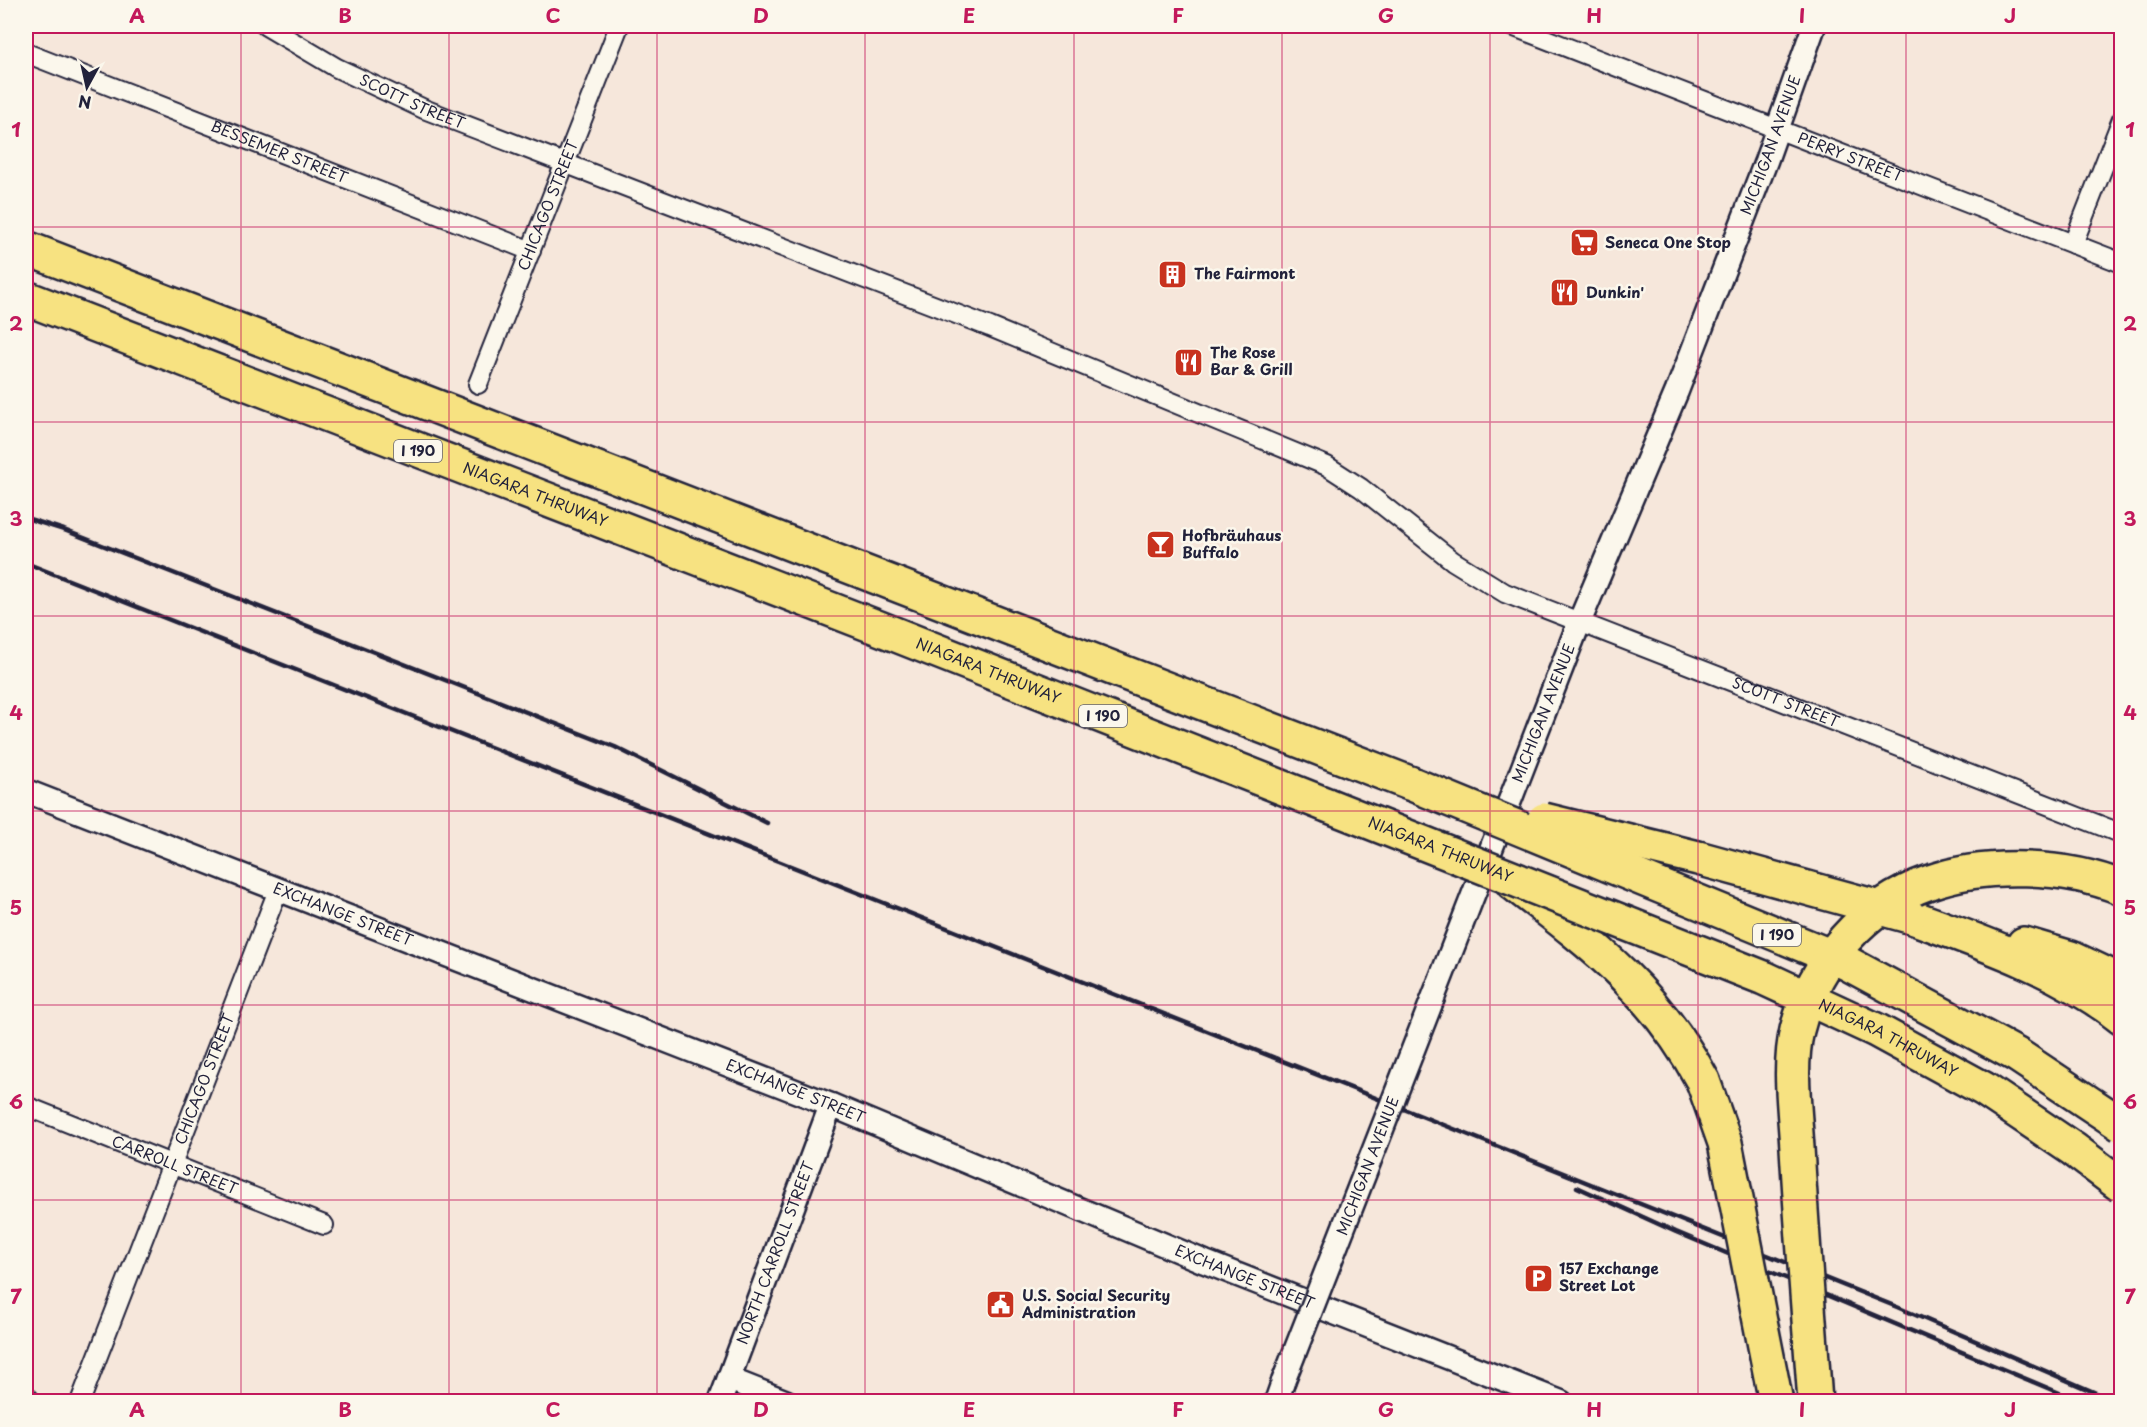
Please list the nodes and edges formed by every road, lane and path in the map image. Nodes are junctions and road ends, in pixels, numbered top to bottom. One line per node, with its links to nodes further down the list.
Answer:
1 (266, 26): 8 (street, SCOTT STREET)
2 (619, 26): 8 (street, CHICAGO STREET)
3 (1512, 26): 7 (street, PERRY STREET)
4 (1814, 26): 7 (street, MICHIGAN AVENUE)
5 (26, 53): 11 (street, BESSEMER STREET)
6 (2121, 119): 9 (street)
7 (1776, 130): 9 (street, PERRY STREET); 15 (street, MICHIGAN AVENUE)
8 (565, 165): 11 (street, CHICAGO STREET); 15 (street, SCOTT STREET)
9 (2073, 244): 12 (street, PERRY STREET)
10 (26, 248): 16 (highway, I 190)
11 (531, 251): 14 (street, CHICAGO STREET)
12 (2121, 263)
13 (26, 298): 19 (highway, NIAGARA THRUWAY / I 190, bridge)
14 (478, 384)
15 (1579, 623): 18 (street, SCOTT STREET); 32 (street, MICHIGAN AVENUE, bridge)
16 (1412, 784): 22 (highway, bridge); 27 (highway, I 190, bridge)
17 (26, 791): 21 (street, EXCHANGE STREET)
18 (2121, 834)
19 (1503, 875): 29 (highway, NIAGARA THRUWAY / I 190, bridge); 37 (highway, bridge)
20 (2121, 888): 38 (highway, bridge)
21 (278, 890): 26 (street, EXCHANGE STREET); 28 (street, CHICAGO STREET)
22 (1909, 916): 23 (highway); 24 (highway)
23 (2121, 982)
24 (2121, 1018)
25 (26, 1106): 28 (street, CARROLL STREET)
26 (831, 1106): 31 (street, NORTH CARROLL STREET); 36 (street, EXCHANGE STREET)
27 (2121, 1125)
28 (173, 1165): 30 (street, CARROLL STREET); 33 (street, CHICAGO STREET)
29 (2121, 1186)
30 (324, 1225)
31 (729, 1379): 34 (street, NORTH CARROLL STREET); 35 (street)
32 (1280, 1391)
33 (80, 1401)
34 (720, 1401)
35 (787, 1401)
36 (1562, 1401)
37 (1776, 1401)
38 (1815, 1401)

